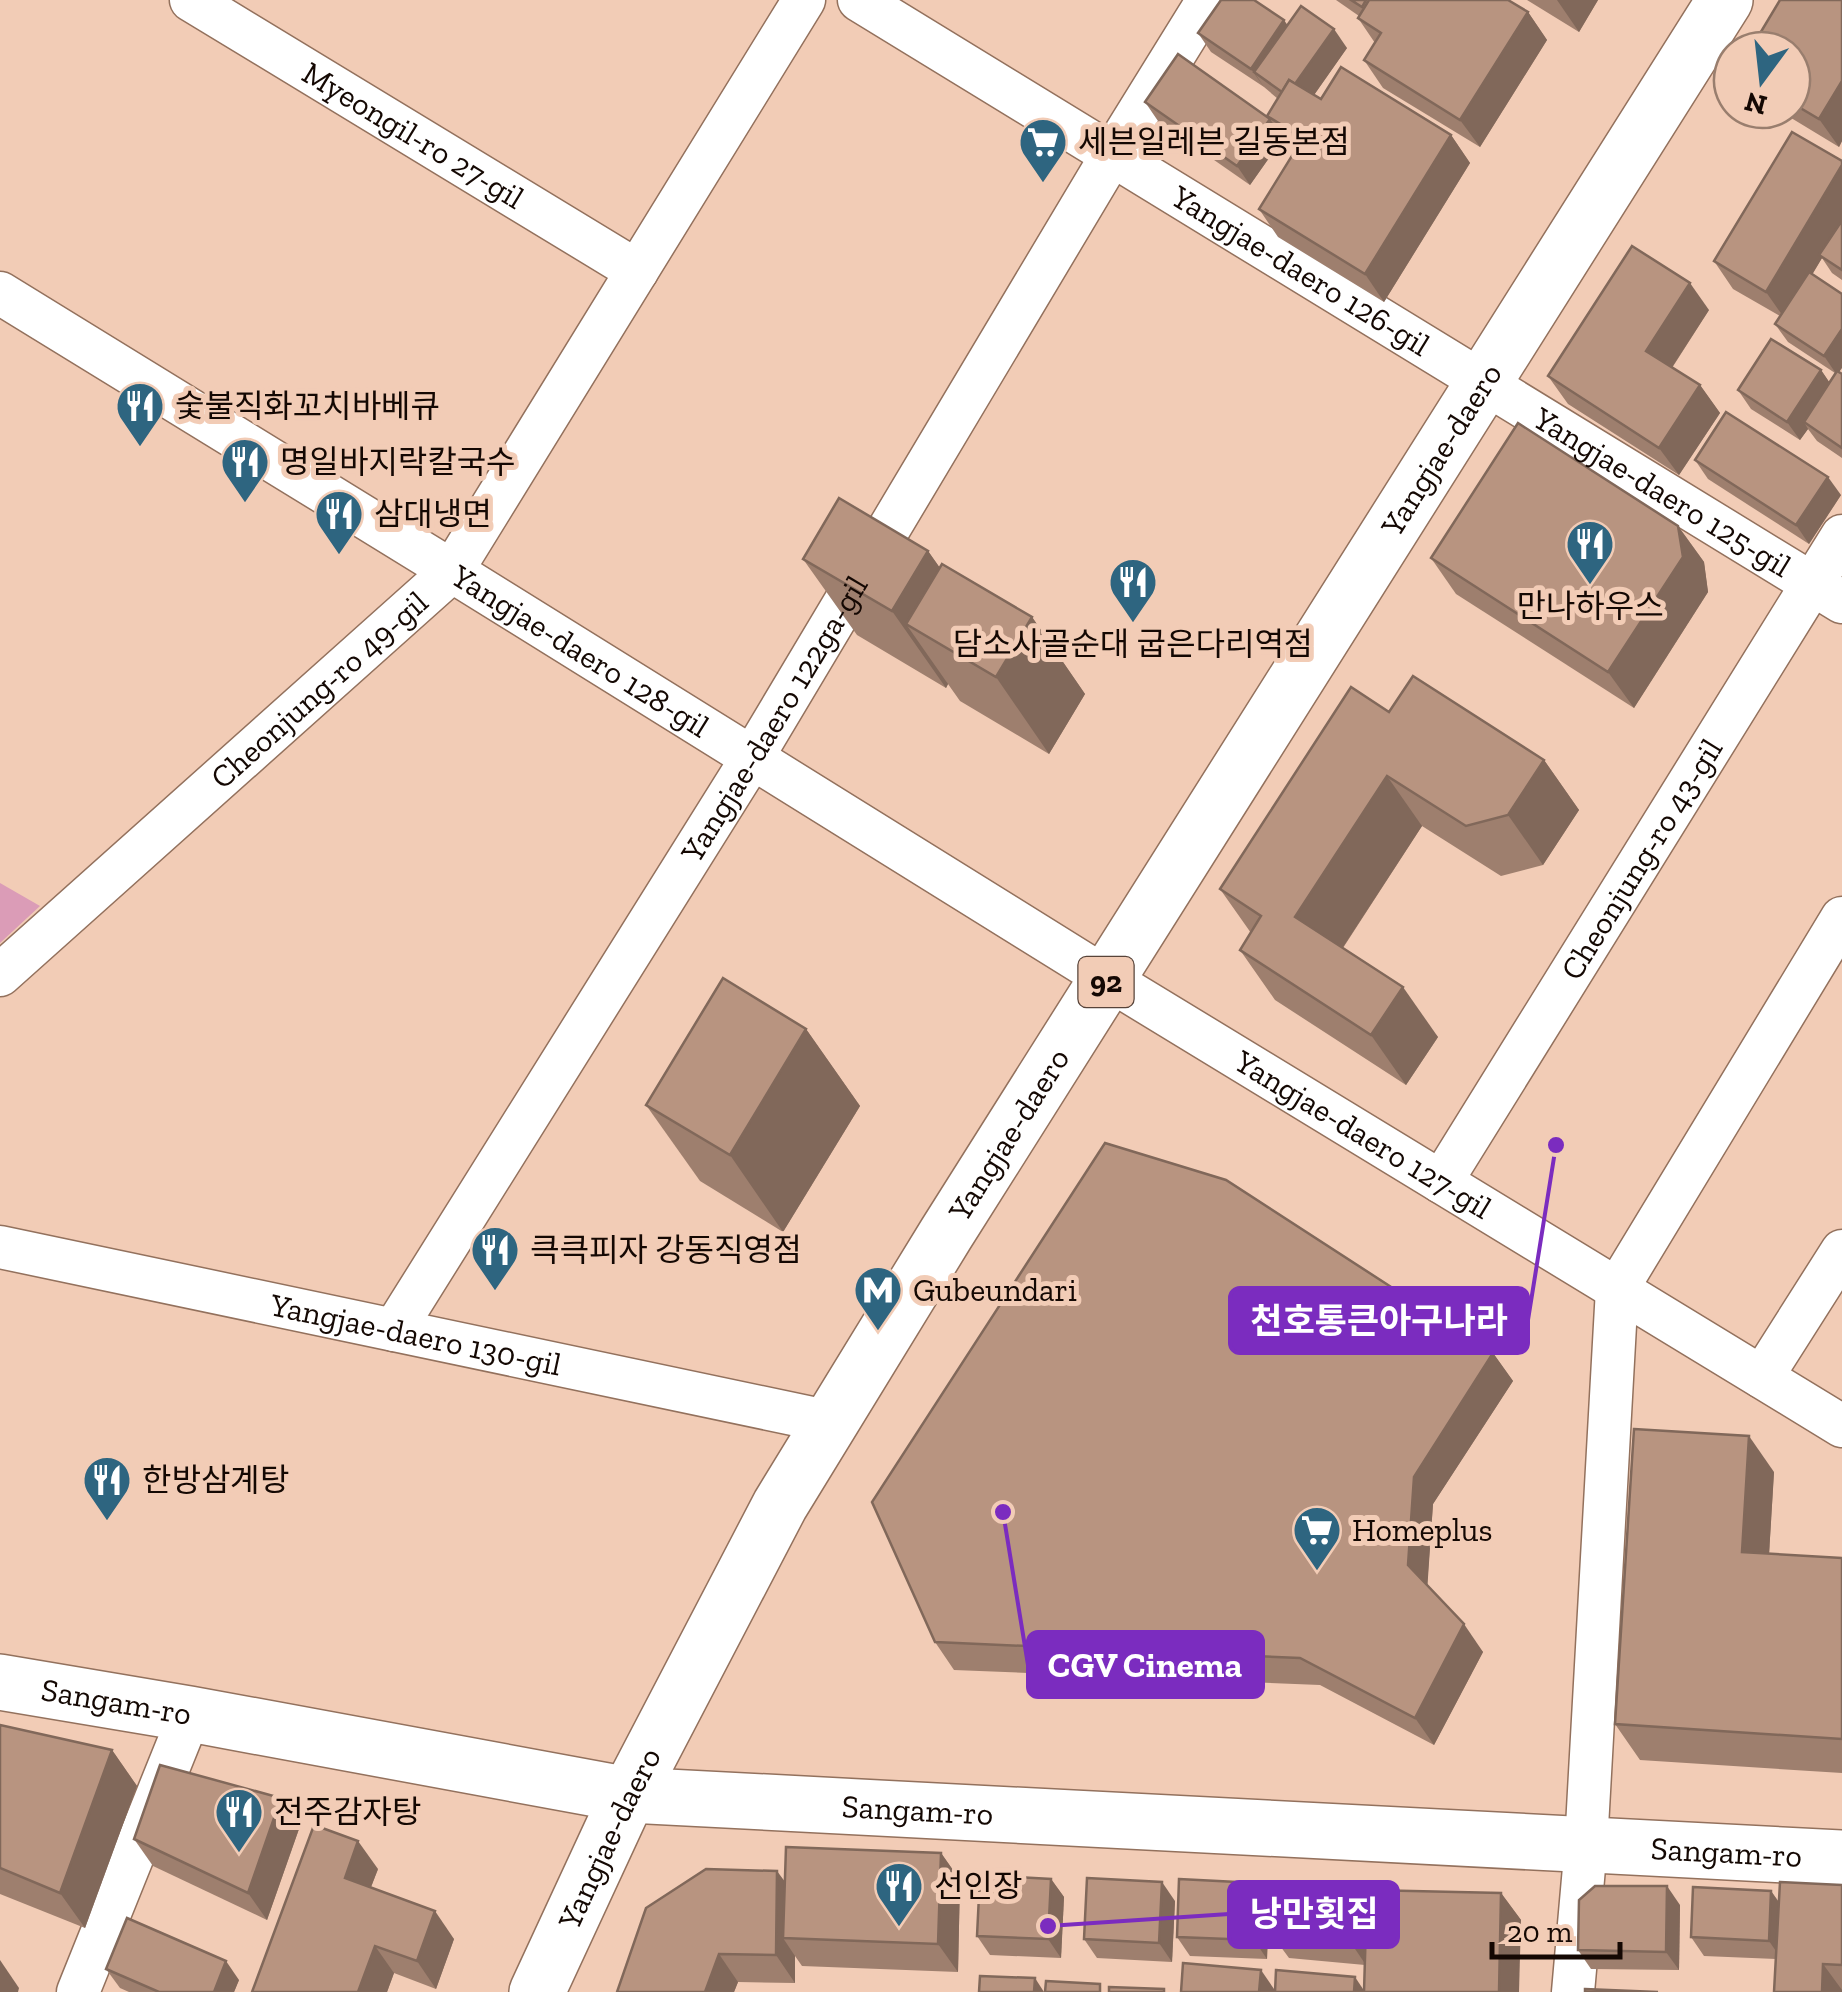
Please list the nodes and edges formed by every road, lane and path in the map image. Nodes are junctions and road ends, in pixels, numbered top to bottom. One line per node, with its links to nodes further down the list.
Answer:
1 (191, 0): 7 (street, Myeongil-ro 27-gil)
2 (804, 0): 7 (street, Cheonjung-ro 49-gil)
3 (859, 0): 6 (street, Yangjae-daero 126-gil)
4 (1208, 0): 6 (street, Yangjae-daero 122ga-gil)
5 (1724, 0): 9 (main road, Yangjae-daero / 92)
6 (1112, 155): 9 (street, Yangjae-daero 126-gil); 13 (street, Yangjae-daero 122ga-gil)
7 (637, 271): 11 (street, Cheonjung-ro 49-gil)
8 (0, 294): 11 (street, Yangjae-daero 128-gil)
9 (1485, 382): 12 (street, Yangjae-daero 125-gil); 16 (main road, Yangjae-daero / 92)
10 (1842, 536): 12 (street, Cheonjung-ro 43-gil)
11 (452, 571): 13 (street, Yangjae-daero 128-gil); 15 (street, Cheonjung-ro 49-gil)
12 (1827, 593): 17 (street, Cheonjung-ro 43-gil)
13 (752, 758): 16 (street, Yangjae-daero 128-gil); 21 (street, Yangjae-daero 122ga-gil)
14 (1842, 918): 20 (street)
15 (0, 975)
16 (1108, 980): 17 (street, Yangjae-daero 127-gil); 23 (main road, Yangjae-daero / 92)
17 (1441, 1182): 20 (street, Yangjae-daero 127-gil)
18 (0, 1247): 21 (street, Yangjae-daero 130-gil)
19 (1842, 1251): 22 (street)
20 (1618, 1289): 22 (street, Yangjae-daero 127-gil); 28 (street)
21 (394, 1330): 23 (street, Yangjae-daero 130-gil)
22 (1762, 1377): 24 (street, Yangjae-daero 127-gil)
23 (831, 1422): 27 (main road, Yangjae-daero / 92)
24 (1842, 1426)
25 (0, 1682): 26 (main road, Sangam-ro)
26 (190, 1714): 27 (main road, Sangam-ro); 30 (street)
27 (628, 1794): 28 (main road, Sangam-ro); 31 (main road, Yangjae-daero / 92)
28 (1586, 1845): 29 (main road, Sangam-ro); 32 (street)
29 (1842, 1858)
30 (78, 1992)
31 (538, 1992)
32 (1573, 1992)

